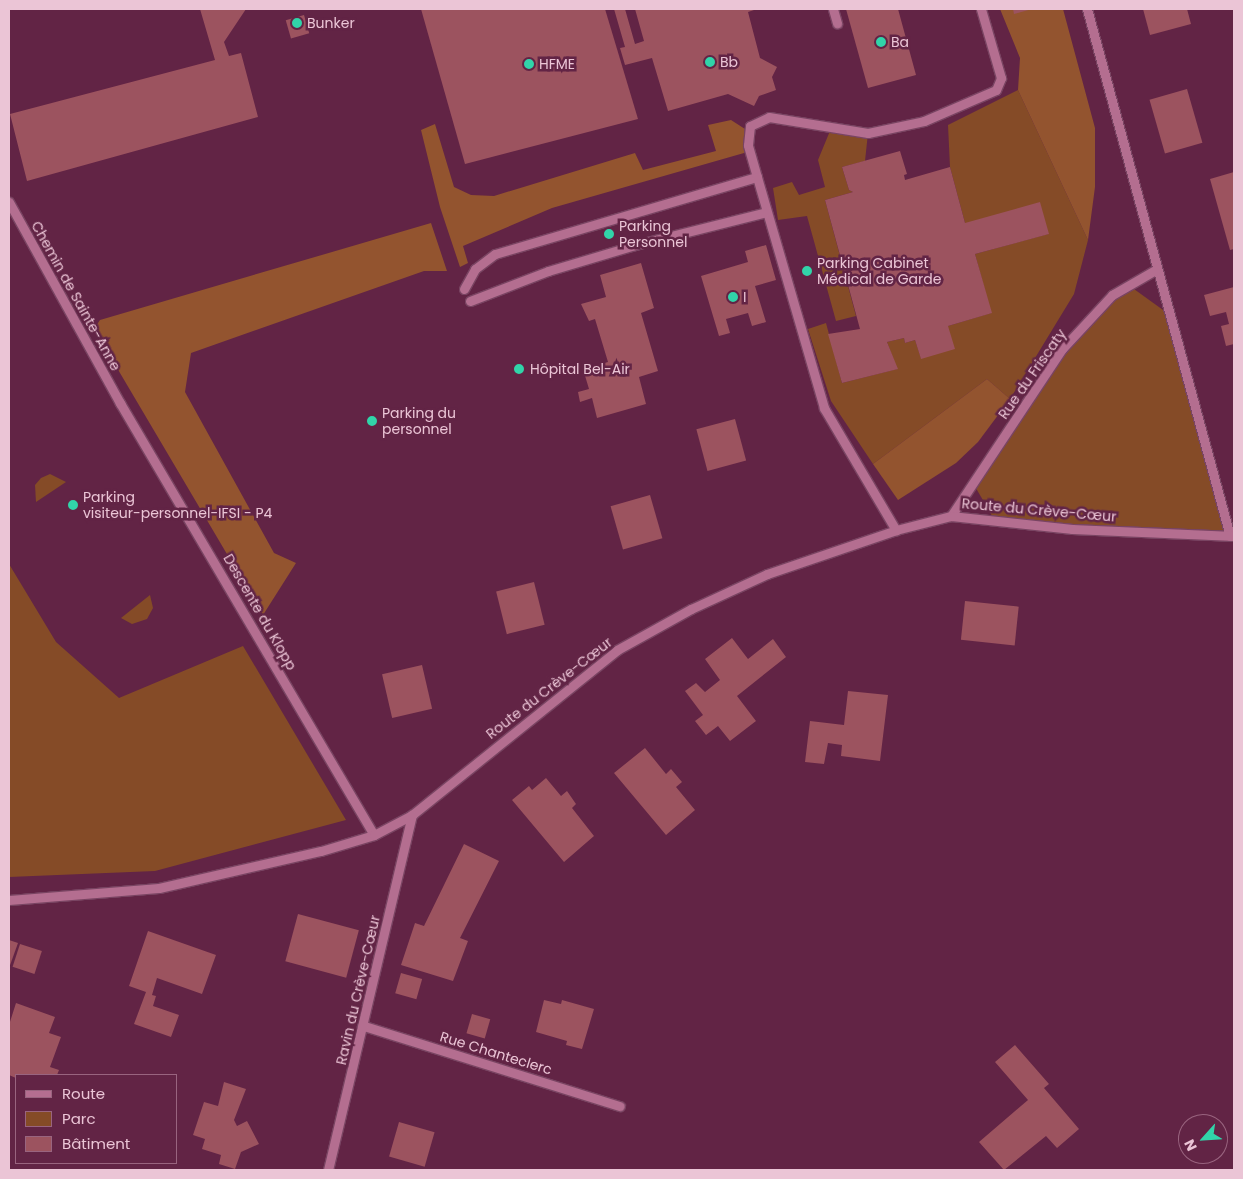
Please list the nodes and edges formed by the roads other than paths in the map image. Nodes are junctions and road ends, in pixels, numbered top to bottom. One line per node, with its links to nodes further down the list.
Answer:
1 (833, 9): 4 (street)
2 (982, 9): 5 (street)
3 (1087, 9): 8 (street)
4 (837, 23)
5 (757, 177): 7 (street); 9 (street)
6 (9, 202): 11 (street, Chemin de Sainte-Anne)
7 (766, 212): 10 (street); 13 (street)
8 (1157, 269): 12 (street, Rue du Friscaty); 14 (street)
9 (464, 289)
10 (470, 301)
11 (120, 403): 16 (street, Descente du Klopp)
12 (951, 516): 13 (street, Route du Crève-Cœur); 14 (street, Route du Crève-Cœur)
13 (896, 530): 15 (street, Route du Crève-Cœur)
14 (1232, 536)
15 (412, 815): 16 (street, Route du Crève-Cœur); 18 (street, Ravin du Crève-Cœur)
16 (374, 835): 17 (street, Route du Crève-Cœur)
17 (9, 900)
18 (364, 1026): 19 (street, Rue Chanteclerc); 20 (street, Ravin du Crève-Cœur)
19 (620, 1106)
20 (328, 1170)

